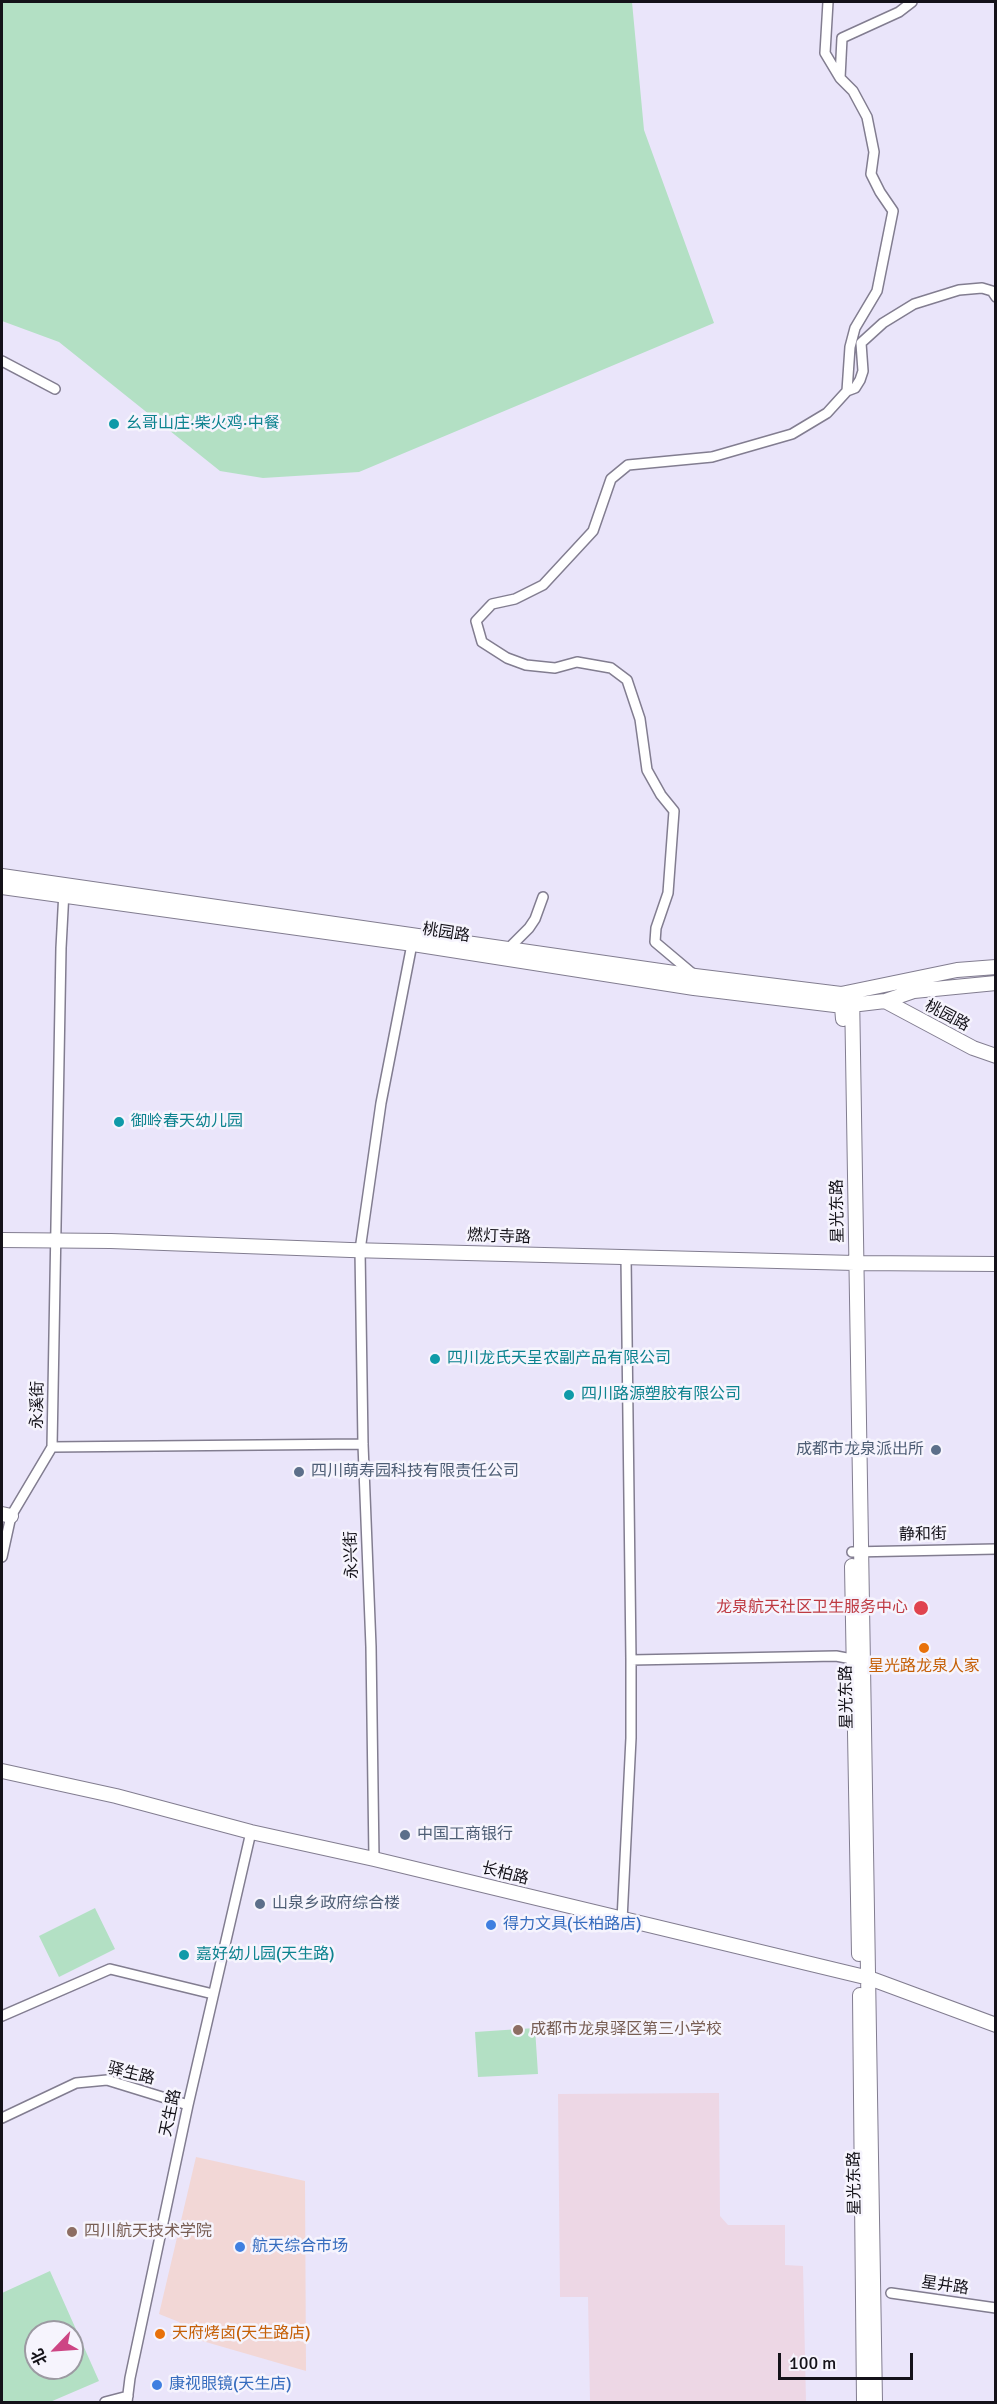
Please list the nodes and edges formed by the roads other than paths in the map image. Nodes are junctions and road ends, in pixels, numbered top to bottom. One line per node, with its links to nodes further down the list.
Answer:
1 (828, 2): 3 (street)
2 (912, 2): 3 (street)
3 (840, 78): 7 (street)
4 (996, 297): 7 (street)
5 (2, 361): 6 (street)
6 (55, 389)
7 (847, 391): 15 (street)
8 (2, 876): 10 (main road)
9 (2, 887): 10 (main road, 桃园路)
10 (64, 891): 12 (main road, 桃园路); 21 (street, 永溪街)
11 (543, 897): 13 (street)
12 (413, 939): 13 (main road); 17 (main road, 桃园路); 22 (street, 永兴街)
13 (508, 949): 15 (main road)
14 (996, 967): 17 (main road)
15 (695, 976): 17 (main road)
16 (996, 983): 18 (main road, 桃园路)
17 (847, 999): 18 (main road, 桃园路); 24 (main road, 星光东路)
18 (885, 1001): 19 (main road, 桃园路)
19 (996, 1056)
20 (2, 1240): 21 (main road, 燃灯寺路)
21 (57, 1241): 22 (main road, 燃灯寺路); 27 (street, 永溪街)
22 (360, 1250): 23 (main road, 燃灯寺路); 26 (street, 永兴街)
23 (626, 1257): 24 (main road, 燃灯寺路); 33 (street)
24 (850, 1262): 25 (main road, 燃灯寺路); 30 (main road, 星光东路)
25 (996, 1264)
26 (363, 1444): 27 (street); 36 (street, 永兴街)
27 (52, 1447): 28 (street, 永溪街)
28 (6, 1515): 31 (street, 永溪街)
29 (996, 1549): 30 (street, 静和街)
30 (856, 1552): 32 (main road, 星光东路); 38 (main road, 星光东路)
31 (2, 1557)
32 (852, 1659): 33 (street); 38 (main road, 星光东路)
33 (631, 1660): 37 (street)
34 (2, 1771): 35 (main road, 长柏路)
35 (251, 1832): 36 (main road, 长柏路); 39 (street, 天生路)
36 (374, 1859): 37 (main road, 长柏路)
37 (622, 1920): 38 (main road, 长柏路)
38 (864, 1977): 41 (main road, 长柏路); 48 (main road, 星光东路); 49 (main road, 星光东路)
39 (213, 1994): 40 (street); 42 (street, 天生路)
40 (2, 2016)
41 (996, 2025)
42 (188, 2105): 43 (street, 驿生路); 46 (street, 天生路)
43 (2, 2118)
44 (891, 2293): 45 (street, 星井路)
45 (996, 2308)
46 (128, 2399): 47 (street)
47 (105, 2403)
48 (864, 2403)
49 (875, 2403)

